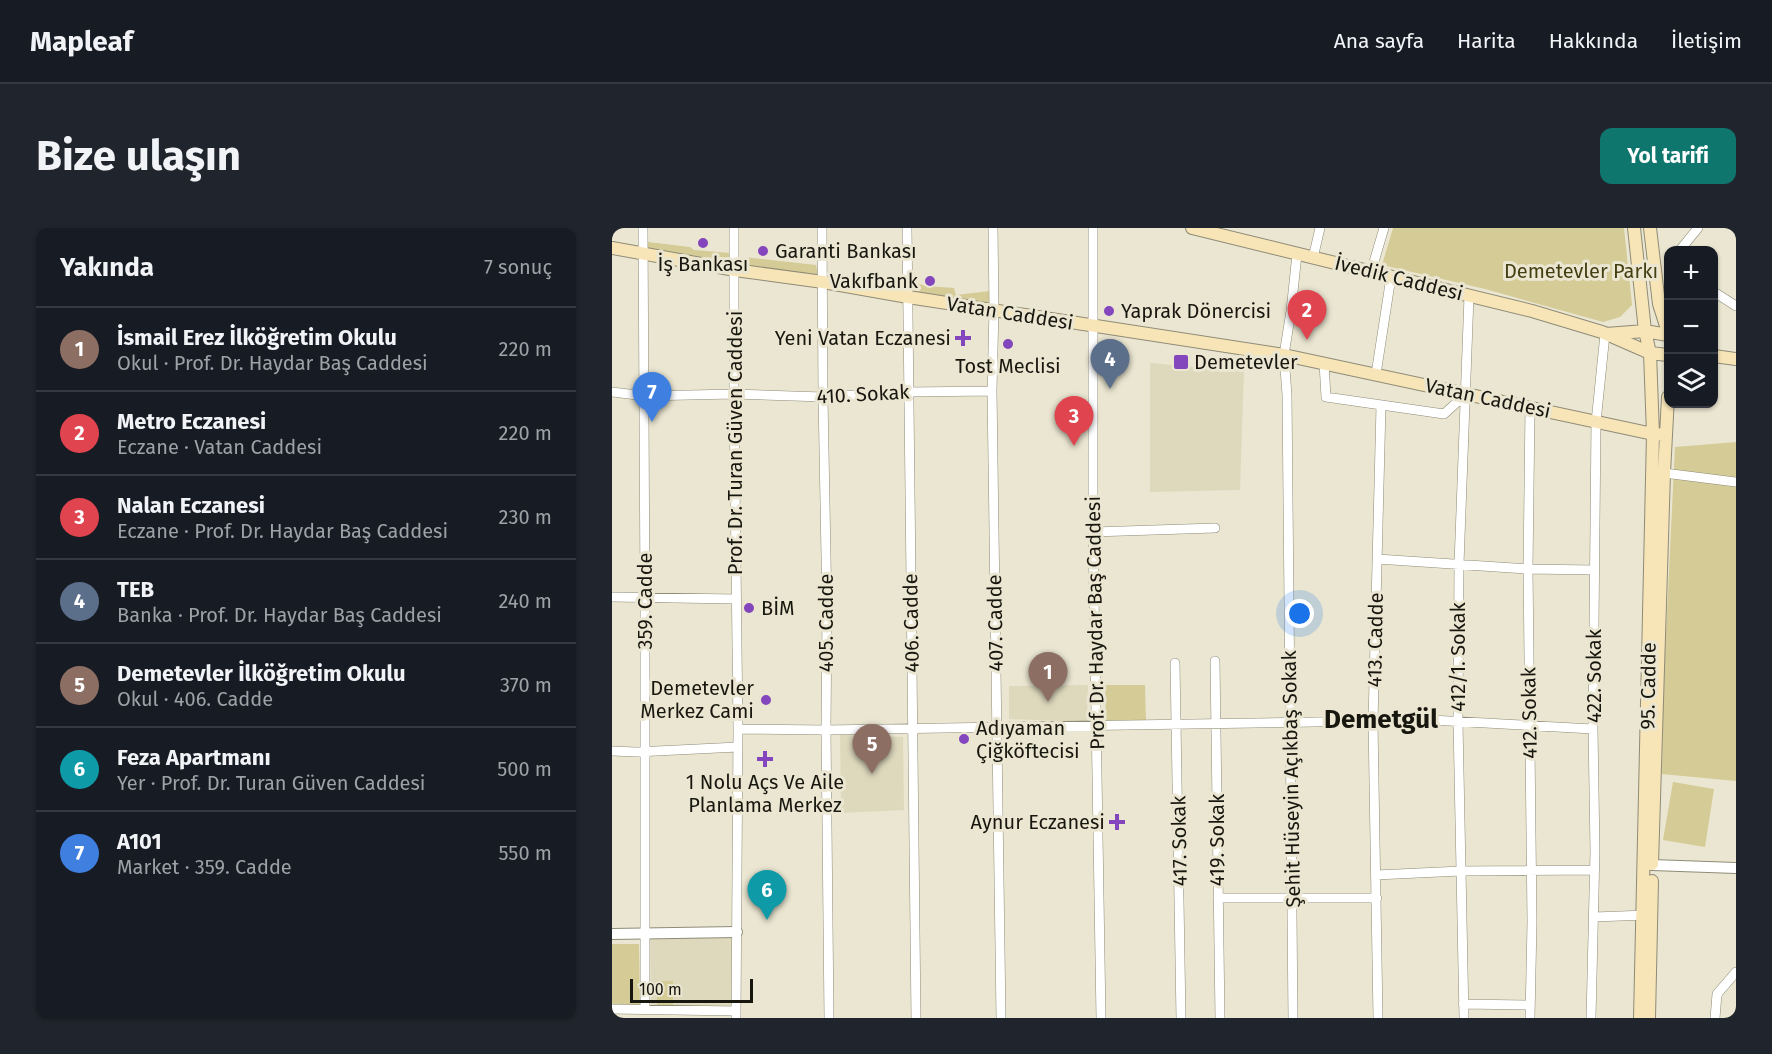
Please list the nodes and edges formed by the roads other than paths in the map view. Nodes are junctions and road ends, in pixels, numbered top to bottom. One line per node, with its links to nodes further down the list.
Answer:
1 (643, 228): 15 (street, 359. Cadde)
2 (734, 228): 18 (street, Prof. Dr. Turan Güven Caddesi)
3 (822, 228): 21 (street, 405. Cadde)
4 (907, 228): 24 (street, 406. Cadde)
5 (993, 228): 26 (street, 407. Cadde)
6 (1093, 228): 28 (street, Prof. Dr. Haydar Baş Caddesi)
7 (1192, 228): 16 (main road, İvedik Caddesi)
8 (1320, 228): 17 (street)
9 (1384, 228): 19 (street)
10 (1634, 228): 29 (main road)
11 (1650, 228): 27 (main road)
12 (1698, 228): 13 (street)
13 (1683, 246)
14 (612, 249): 15 (main road, Vatan Caddesi)
15 (643, 254): 18 (main road, Vatan Caddesi); 44 (street, 359. Cadde)
16 (1297, 254): 17 (main road, İvedik Caddesi); 33 (street, Şehit Hüseyin Açıkbaş Sokak)
17 (1313, 258): 19 (main road, İvedik Caddesi)
18 (735, 270): 21 (main road, Vatan Caddesi); 42 (street, Prof. Dr. Turan Güven Caddesi)
19 (1371, 272): 20 (main road, İvedik Caddesi)
20 (1391, 277): 23 (main road, İvedik Caddesi); 38 (street)
21 (823, 282): 24 (main road, Vatan Caddesi); 45 (street, 405. Cadde)
22 (1718, 295): 25 (street)
23 (1469, 296): 31 (main road, İvedik Caddesi); 43 (street, 412/1. Sokak)
24 (908, 297): 26 (main road, Vatan Caddesi); 41 (street, 406. Cadde)
25 (1736, 306)
26 (994, 309): 28 (main road, Vatan Caddesi); 39 (street, 407. Cadde)
27 (1664, 321)
28 (1093, 326): 33 (main road, Vatan Caddesi); 55 (street, Prof. Dr. Haydar Baş Caddesi)
29 (1645, 331): 30 (main road, İvedik Caddesi); 31 (main road, İvedik Caddesi); 32 (main road)
30 (1664, 333)
31 (1605, 334): 32 (main road, İvedik Caddesi); 49 (street, 422. Sokak)
32 (1650, 353): 34 (main road, İvedik Caddesi); 50 (main road, 95. Cadde)
33 (1284, 355): 37 (main road, Vatan Caddesi); 67 (street, Şehit Hüseyin Açıkbaş Sokak)
34 (1664, 355)
35 (1718, 357): 36 (main road)
36 (1736, 359)
37 (1324, 363): 38 (main road, Vatan Caddesi); 46 (street)
38 (1376, 374): 43 (main road, Vatan Caddesi)
39 (992, 391): 41 (street, 410. Sokak); 71 (street, 407. Cadde)
40 (612, 392): 44 (street, 410. Sokak)
41 (908, 392): 45 (street, 410. Sokak); 73 (street, 406. Cadde)
42 (734, 394): 44 (street, 410. Sokak); 45 (street, 410. Sokak); 62 (street, Prof. Dr. Turan Güven Caddesi)
43 (1465, 395): 46 (street); 47 (main road, Vatan Caddesi); 57 (street, 412/1. Sokak)
44 (645, 396): 61 (street, 359. Cadde)
45 (823, 397): 76 (street, 405. Cadde)
46 (1381, 406): 56 (street, 413. Cadde)
47 (1530, 408): 49 (main road, Vatan Caddesi); 58 (street, 412. Sokak)
48 (1667, 408): 51 (main road, 95. Cadde)
49 (1596, 422): 50 (main road, Vatan Caddesi); 59 (street, 422. Sokak)
50 (1653, 434): 51 (main road, Vatan Caddesi); 80 (main road, 95. Cadde)
51 (1666, 435): 52 (main road, 95. Cadde)
52 (1664, 473): 53 (street); 80 (main road, 95. Cadde)
53 (1736, 482)
54 (1215, 528): 55 (street)
55 (1093, 532): 72 (street, Prof. Dr. Haydar Baş Caddesi)
56 (1377, 559): 57 (street); 65 (street, 413. Cadde)
57 (1459, 564): 58 (street); 66 (street, 412/1. Sokak)
58 (1528, 569): 59 (street); 70 (street, 412. Sokak)
59 (1594, 570): 75 (street, 422. Sokak)
60 (612, 597): 61 (street)
61 (645, 597): 62 (street); 79 (street, 359. Cadde)
62 (736, 599): 74 (street, Prof. Dr. Turan Güven Caddesi)
63 (1215, 661): 68 (street, 419. Sokak)
64 (1175, 663): 69 (street, 417. Sokak)
65 (1373, 722): 66 (street); 67 (street); 85 (street, 413. Cadde)
66 (1458, 722): 70 (street); 84 (street, 412/1. Sokak)
67 (1291, 723): 68 (street); 87 (street, Şehit Hüseyin Açıkbaş Sokak)
68 (1216, 725): 69 (street); 86 (street, 419. Sokak)
69 (1177, 726): 72 (street); 104 (street, 417. Sokak)
70 (1529, 726): 75 (street); 82 (street, 412. Sokak)
71 (997, 727): 72 (street); 73 (street); 102 (street, 407. Cadde)
72 (1096, 727): 103 (street, Prof. Dr. Haydar Baş Caddesi)
73 (912, 728): 76 (street); 101 (street, 406. Cadde)
74 (738, 729): 76 (street); 77 (street, Prof. Dr. Turan Güven Caddesi)
75 (1593, 729): 83 (street, 422. Sokak)
76 (826, 730): 100 (street, 405. Cadde)
77 (738, 747): 79 (street); 91 (street, Prof. Dr. Turan Güven Caddesi)
78 (612, 751): 79 (street)
79 (646, 752): 93 (street, 359. Cadde)
80 (1648, 865): 81 (street); 89 (main road, 95. Cadde)
81 (1736, 868)
82 (1531, 870): 83 (street); 84 (street); 96 (street, 412. Sokak)
83 (1595, 870): 90 (street, 422. Sokak)
84 (1461, 871): 85 (street); 95 (street, 412/1. Sokak)
85 (1376, 875): 88 (street, 413. Cadde)
86 (1218, 898): 87 (street); 105 (street, 419. Sokak)
87 (1292, 898): 88 (street); 106 (street, Şehit Hüseyin Açıkbaş Sokak)
88 (1377, 898): 107 (street, 413. Cadde)
89 (1647, 915): 90 (street); 111 (main road, 95. Cadde); 112 (main road, 95. Cadde)
90 (1594, 916): 110 (street, 422. Sokak)
91 (737, 932): 93 (street); 99 (street, Prof. Dr. Turan Güven Caddesi)
92 (612, 934): 93 (street)
93 (645, 934): 98 (street, 359. Cadde)
94 (1736, 972): 113 (street)
95 (1463, 1004): 96 (street); 108 (street, 412/1. Sokak)
96 (1530, 1005): 109 (street, 412. Sokak)
97 (612, 1009): 98 (street)
98 (645, 1009): 99 (street)
99 (736, 1014)
100 (829, 1018)
101 (916, 1018)
102 (1001, 1018)
103 (1101, 1018)
104 (1181, 1018)
105 (1220, 1018)
106 (1293, 1018)
107 (1378, 1018)
108 (1464, 1018)
109 (1530, 1018)
110 (1591, 1018)
111 (1640, 1018)
112 (1649, 1018)
113 (1715, 1018)

